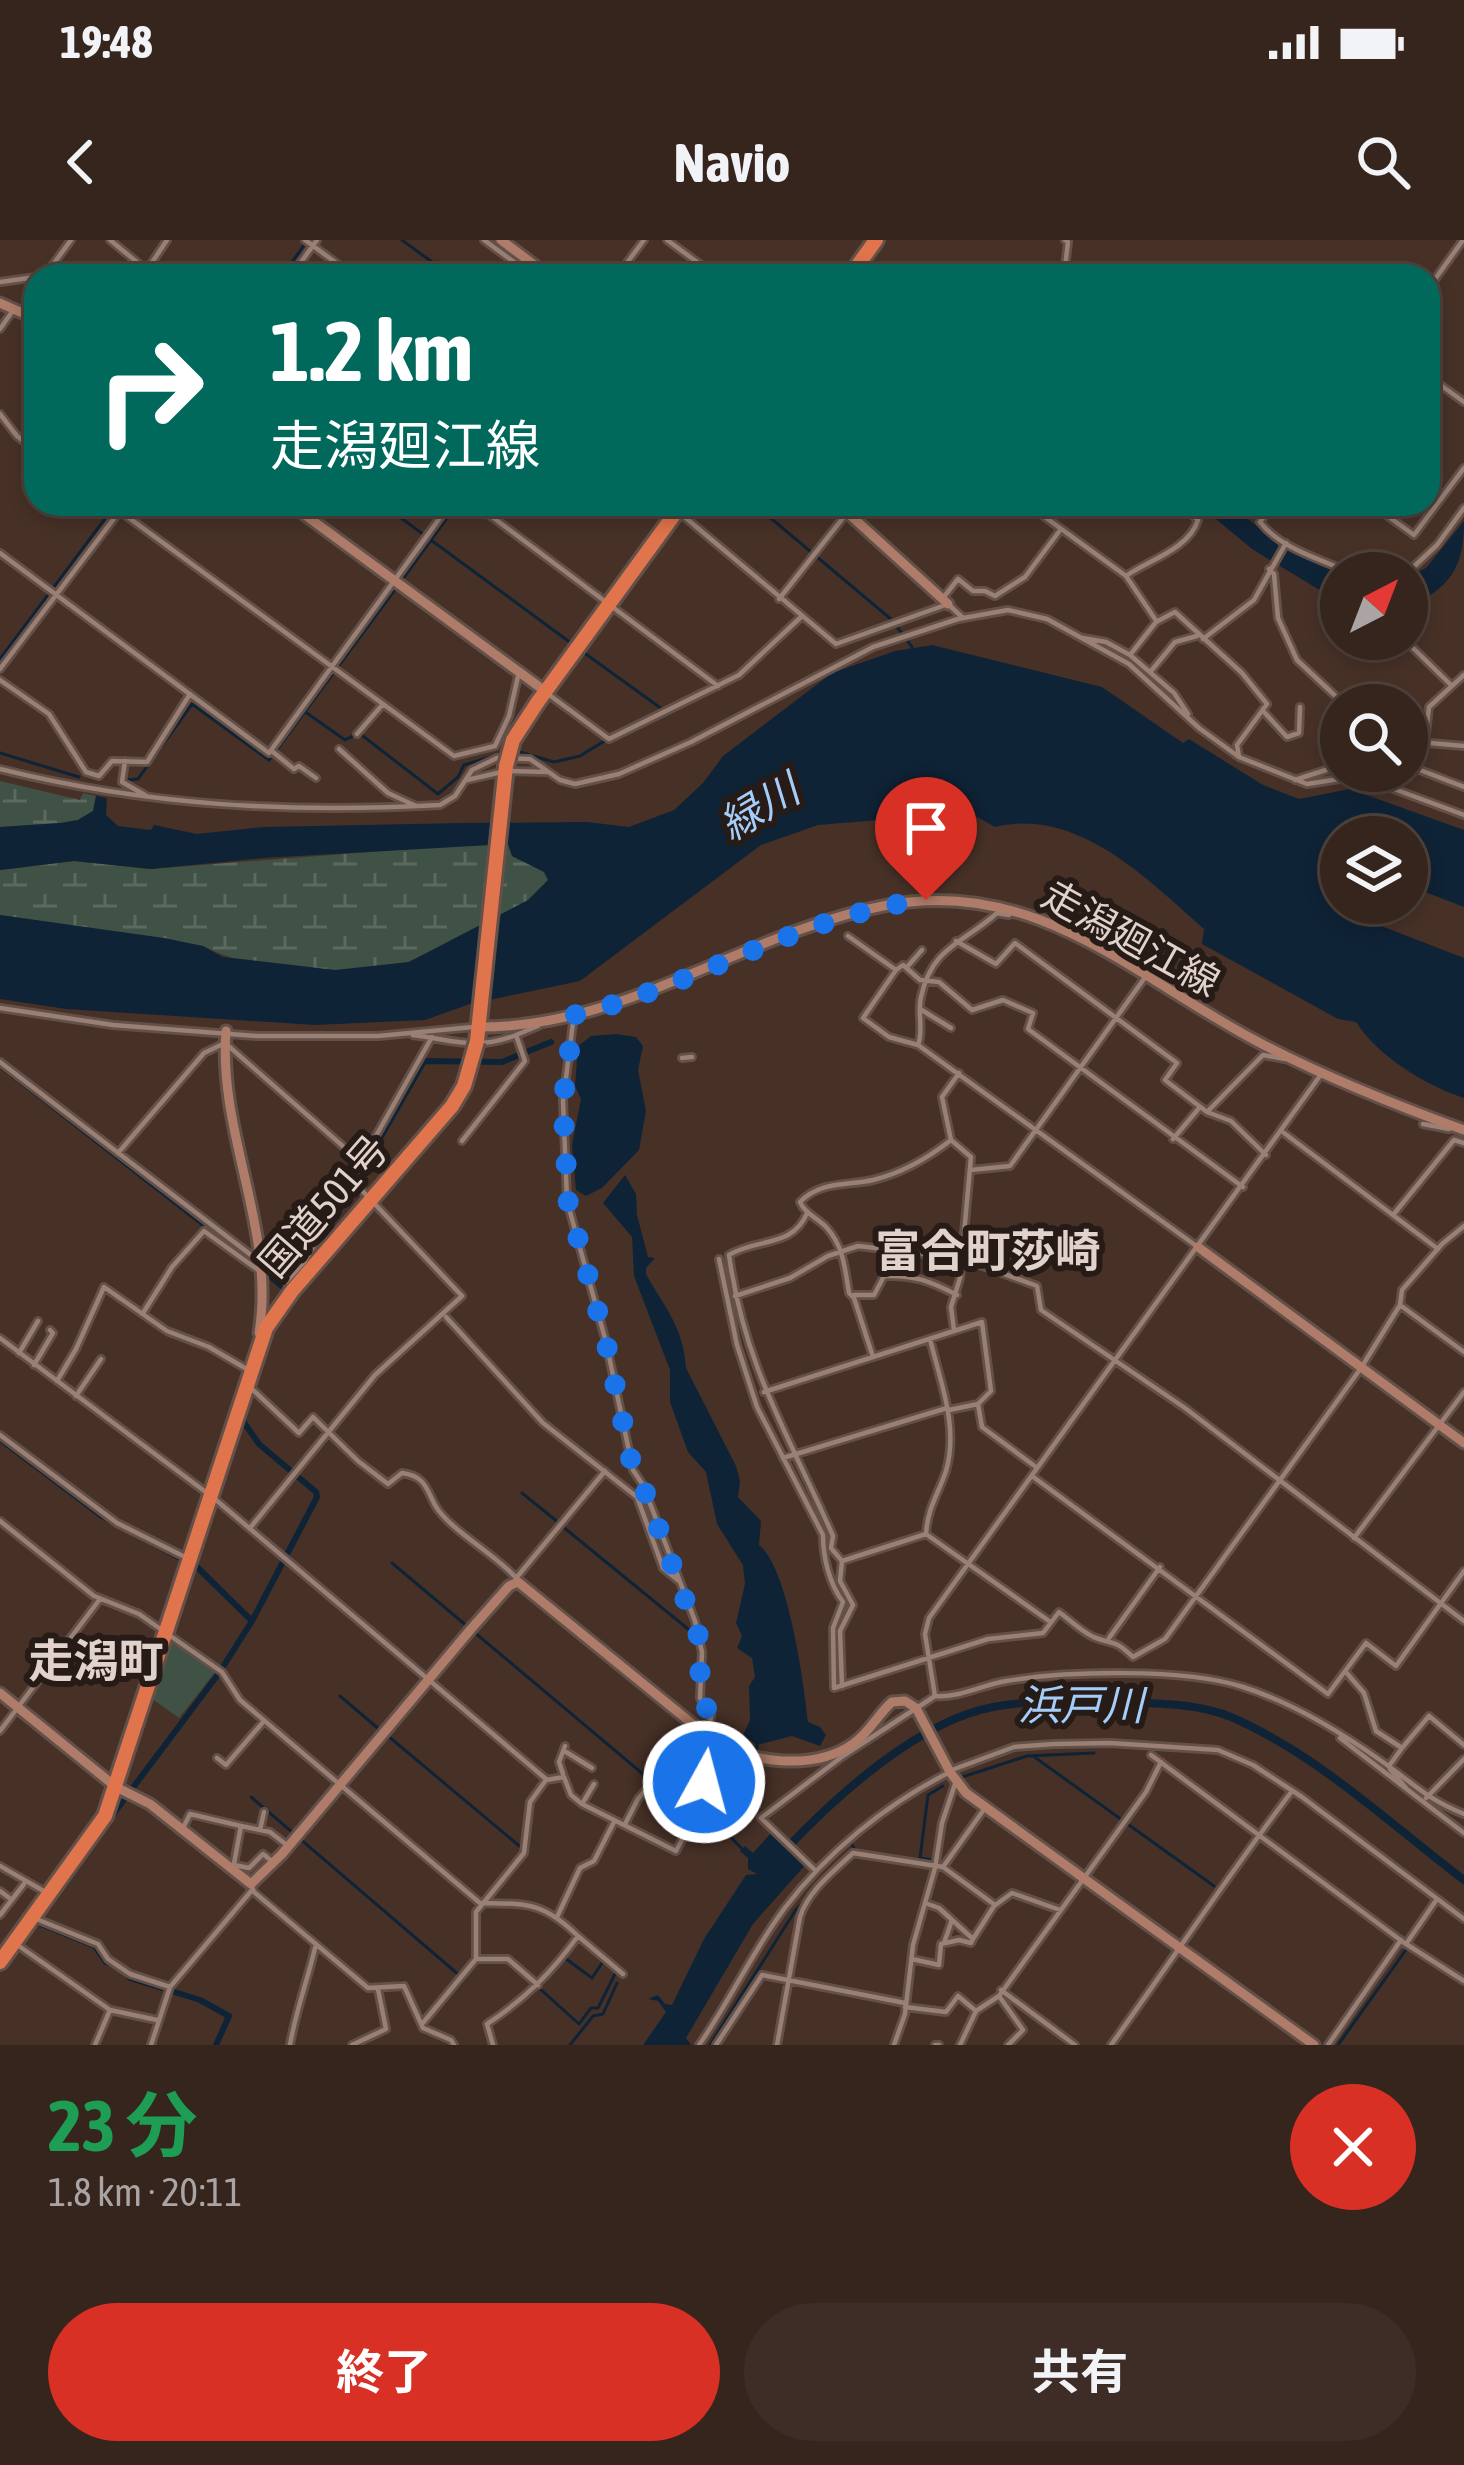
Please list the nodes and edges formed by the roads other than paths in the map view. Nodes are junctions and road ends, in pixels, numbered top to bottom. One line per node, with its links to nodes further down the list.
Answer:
1 (110, 240): 8 (street)
2 (305, 240): 7 (street)
3 (484, 240): 10 (street)
4 (501, 240): 11 (street)
5 (667, 240): 12 (street)
6 (1463, 240): 13 (street)
7 (315, 243): 9 (street)
8 (145, 264)
9 (340, 264)
10 (516, 264)
11 (532, 264)
12 (700, 264)
13 (1440, 272)
14 (0, 302): 15 (street)
15 (14, 310): 16 (street); 17 (street)
16 (24, 314)
17 (0, 329)
18 (0, 414): 19 (street)
19 (24, 442)
20 (1464, 468): 21 (street)
21 (1440, 500)
22 (1464, 508): 40 (street)
23 (116, 516): 45 (street)
24 (127, 516): 56 (street)
25 (306, 516): 44 (street)
26 (443, 516): 44 (street)
27 (493, 516): 48 (street)
28 (668, 516): 48 (highway, 国道501号)
29 (686, 516): 46 (street)
30 (845, 516): 46 (street)
31 (859, 516): 47 (street)
32 (1043, 516): 37 (street)
33 (1194, 516): 43 (street)
34 (1264, 516): 38 (street)
35 (1388, 516): 36 (street)
36 (1428, 516)
37 (1061, 529): 43 (street); 47 (street)
38 (1284, 546): 41 (street); 42 (street)
39 (0, 553): 45 (street)
40 (1428, 553)
41 (1320, 561)
42 (1270, 567): 53 (street); 62 (street)
43 (1126, 576): 51 (street)
44 (396, 582): 56 (street); 59 (street)
45 (56, 596): 57 (street); 65 (street)
46 (779, 599): 49 (street)
47 (945, 601): 49 (street); 50 (street)
48 (611, 602): 64 (street); 66 (highway, 国道501号)
49 (801, 617): 64 (street)
50 (963, 617): 52 (street); 81 (street)
51 (1156, 622): 53 (street); 54 (street)
52 (1083, 638): 54 (street); 71 (street)
53 (1200, 638): 58 (street); 69 (street)
54 (1130, 655): 58 (street)
55 (1425, 660): 63 (street)
56 (332, 667): 67 (street); 76 (street)
57 (0, 669)
58 (1151, 671): 71 (street)
59 (519, 672): 66 (street); 67 (street)
60 (1464, 675): 63 (street)
61 (0, 680): 78 (street)
62 (1323, 684)
63 (1451, 685): 70 (street)
64 (718, 686): 66 (street)
65 (190, 694): 76 (street); 78 (street)
66 (541, 697): 80 (highway, 国道501号, bridge)
67 (383, 704): 72 (street)
68 (1300, 707): 69 (street)
69 (1264, 712): 77 (street)
70 (1428, 716)
71 (1188, 718): 77 (street)
72 (357, 734)
73 (1428, 742): 74 (street)
74 (1464, 746)
75 (339, 749): 89 (street)
76 (271, 750): 84 (street)
77 (1239, 757): 86 (street)
78 (125, 761): 88 (street)
79 (0, 770): 88 (street)
80 (506, 771): 81 (street); 85 (street); 105 (highway, 国道501号)
81 (548, 772): 85 (street)
82 (1320, 772): 86 (street)
83 (1428, 773): 87 (street)
84 (316, 778)
85 (467, 779): 89 (street)
86 (1294, 780): 90 (street)
87 (1464, 788)
88 (152, 799): 89 (street)
89 (417, 806)
90 (1464, 815)
91 (1050, 922): 93 (street); 97 (street, 走潟廻江線); 101 (street, 走潟廻江線)
92 (848, 936): 96 (street)
93 (956, 941): 98 (street); 103 (street)
94 (922, 950): 95 (street)
95 (907, 967): 96 (street); 98 (street)
96 (896, 970): 110 (street)
97 (1146, 976): 103 (street); 114 (street, 走潟廻江線)
98 (926, 982): 100 (street); 115 (street)
99 (0, 1008): 108 (street)
100 (920, 1009): 104 (street); 110 (street)
101 (574, 1015): 102 (street, 走潟廻江線); 192 (street)
102 (561, 1017): 105 (street, 走潟廻江線); 107 (street)
103 (1117, 1018): 115 (street); 118 (street)
104 (951, 1028)
105 (478, 1030): 106 (street); 134 (highway, 国道501号, bridge)
106 (408, 1034): 108 (street); 109 (street)
107 (516, 1035): 109 (street); 126 (street)
108 (225, 1037): 128 (street); 130 (street); 144 (street)
109 (432, 1037): 130 (street)
110 (918, 1045): 116 (street)
111 (692, 1057): 112 (street)
112 (682, 1058)
113 (0, 1062): 128 (street)
114 (1298, 1062): 117 (street, 走潟廻江線); 119 (street)
115 (1080, 1068): 122 (street); 124 (street)
116 (959, 1073): 122 (street); 125 (street)
117 (1322, 1073): 121 (street, 走潟廻江線); 123 (street)
118 (1200, 1107): 119 (street); 124 (street)
119 (1207, 1112): 129 (street)
120 (1423, 1124): 121 (street)
121 (1458, 1128)
122 (1036, 1132): 131 (street); 139 (street)
123 (1283, 1132): 129 (street); 136 (street)
124 (1173, 1139): 133 (street)
125 (951, 1140): 131 (street); 135 (street)
126 (462, 1141)
127 (1464, 1143): 136 (street)
128 (118, 1153): 144 (street)
129 (1266, 1156): 133 (street)
130 (361, 1163): 132 (street)
131 (970, 1170): 142 (street)
132 (354, 1182): 134 (street); 144 (street)
133 (1243, 1187): 139 (street)
134 (371, 1200): 150 (street); 158 (highway, 国道501号)
135 (807, 1213): 141 (street); 147 (street)
136 (1393, 1215): 140 (street)
137 (1461, 1229): 138 (street); 140 (street)
138 (1464, 1238)
139 (1198, 1247): 161 (street); 163 (street)
140 (1438, 1249): 148 (street)
141 (842, 1252): 142 (street); 145 (street); 147 (street)
142 (961, 1258): 146 (street); 161 (street)
143 (719, 1259): 176 (street)
144 (261, 1269): 149 (street); 158 (street)
145 (849, 1293): 146 (street); 159 (street)
146 (957, 1295): 153 (street)
147 (735, 1296): 166 (street)
148 (1400, 1305): 156 (street); 163 (street)
149 (143, 1313): 164 (street); 165 (street)
150 (444, 1315): 172 (street); 178 (street)
151 (38, 1321): 157 (street)
152 (50, 1330): 162 (street)
153 (954, 1330): 155 (street); 169 (street)
154 (0, 1338): 157 (street)
155 (930, 1339): 159 (street); 170 (street)
156 (1464, 1352)
157 (19, 1353): 162 (street)
158 (256, 1354): 165 (highway, 国道501号)
159 (873, 1358): 166 (street)
160 (101, 1359): 168 (street)
161 (1114, 1363): 177 (street); 180 (street)
162 (34, 1365): 164 (street)
163 (1361, 1368): 171 (street); 180 (street)
164 (57, 1381): 168 (street)
165 (250, 1384): 172 (street); 181 (highway, 国道501号)
166 (764, 1392): 175 (street)
167 (1464, 1392): 171 (street)
168 (76, 1396): 181 (street)
169 (978, 1404): 170 (street); 177 (street)
170 (948, 1409): 175 (street); 184 (street)
171 (1439, 1425): 174 (street); 185 (street)
172 (328, 1429): 183 (street); 191 (street)
173 (0, 1435): 186 (street)
174 (1464, 1443)
175 (793, 1455): 176 (street); 187 (street)
176 (783, 1458): 203 (street)
177 (1038, 1468): 179 (street)
178 (605, 1471): 191 (street); 192 (street)
179 (1032, 1476): 188 (street); 189 (street)
180 (1280, 1480): 185 (street); 193 (street)
181 (211, 1496): 183 (street); 186 (highway, 国道501号)
182 (0, 1521): 194 (street)
183 (250, 1528): 202 (street)
184 (926, 1534): 187 (street); 188 (street)
185 (1354, 1538): 195 (street)
186 (190, 1559): 198 (highway, 国道501号)
187 (842, 1562): 203 (street)
188 (969, 1564): 197 (street); 200 (street)
189 (1160, 1567): 193 (street); 199 (street)
190 (1464, 1571): 195 (street)
191 (518, 1580): 202 (street); 209 (street)
192 (679, 1581): 212 (street)
193 (1198, 1595): 199 (street); 201 (street)
194 (100, 1599): 198 (street); 206 (street)
195 (1440, 1604): 196 (street); 201 (street)
196 (1464, 1621)
197 (1051, 1622): 199 (street); 200 (street)
198 (165, 1635): 208 (street); 227 (highway, 国道501号)
199 (1109, 1638)
200 (932, 1658): 203 (street); 205 (street)
201 (1346, 1671): 214 (street)
202 (429, 1679): 223 (street); 225 (street)
203 (842, 1686)
204 (0, 1693): 206 (street)
205 (940, 1697): 207 (street); 211 (street)
206 (18, 1708): 210 (street); 227 (street)
207 (918, 1711): 212 (street); 221 (street); 246 (street)
208 (264, 1720): 216 (street); 225 (street)
209 (697, 1728): 212 (street); 236 (street)
210 (0, 1731)
211 (1333, 1732): 219 (street); 228 (street)
212 (711, 1739): 236 (street)
213 (1464, 1745): 214 (street)
214 (1402, 1748): 219 (street)
215 (1151, 1755): 218 (street)
216 (217, 1758)
217 (1464, 1759): 229 (street)
218 (1161, 1762): 240 (street); 247 (street)
219 (1388, 1766): 228 (street); 229 (street)
220 (592, 1768): 222 (street)
221 (952, 1775): 226 (street); 231 (street); 244 (street); 246 (street)
222 (564, 1777): 223 (street); 230 (street)
223 (546, 1780): 254 (street)
224 (594, 1784): 230 (street)
225 (340, 1786): 241 (street); 254 (street)
226 (1292, 1790): 240 (street); 252 (street)
227 (124, 1791): 237 (street); 251 (highway, 国道501号)
228 (1409, 1792): 239 (street)
229 (1426, 1798): 233 (street)
230 (582, 1804): 234 (street)
231 (986, 1807): 244 (street); 247 (street)
232 (264, 1812): 238 (street)
233 (1464, 1814)
234 (614, 1822): 236 (street); 259 (street)
235 (242, 1826): 237 (street); 238 (street); 245 (street)
236 (623, 1826)
237 (182, 1830): 245 (street)
238 (260, 1830): 241 (street)
239 (1464, 1833)
240 (1258, 1835): 265 (street); 269 (street)
241 (294, 1840): 242 (street)
242 (274, 1863): 245 (street); 249 (street)
243 (0, 1866): 248 (street)
244 (939, 1867): 255 (street); 256 (street); 274 (street)
245 (233, 1869): 249 (street)
246 (816, 1871): 293 (street)
247 (1083, 1878): 257 (street); 269 (street)
248 (24, 1884): 251 (street); 253 (street)
249 (251, 1884): 268 (street); 278 (street)
250 (0, 1891): 253 (street)
251 (50, 1895): 260 (highway, 国道501号)
252 (1437, 1899): 261 (street); 265 (street)
253 (12, 1900): 258 (street)
254 (480, 1903): 259 (street); 270 (street)
255 (926, 1903): 262 (street); 271 (street)
256 (995, 1905): 257 (street); 264 (street)
257 (1060, 1910): 279 (street)
258 (0, 1915)
259 (556, 1917): 263 (street)
260 (36, 1919): 266 (highway, 国道501号); 278 (street)
261 (1464, 1919)
262 (952, 1920): 264 (street); 267 (street)
263 (578, 1936): 273 (street); 276 (street)
264 (973, 1939): 267 (street)
265 (1404, 1942): 275 (street); 302 (street)
266 (14, 1943): 272 (highway, 国道501号); 281 (street)
267 (944, 1943): 271 (street)
268 (316, 1944): 277 (street); 289 (street)
269 (1181, 1948): 300 (street); 301 (street)
270 (476, 1959): 276 (street); 285 (street)
271 (911, 1959): 280 (street)
272 (0, 1962)
273 (623, 1974)
274 (789, 1980): 280 (street); 294 (street); 295 (street)
275 (1464, 1981)
276 (538, 1985): 292 (street)
277 (378, 1989): 285 (street); 290 (street)
278 (169, 1990): 284 (street)
279 (1000, 1993): 282 (street); 283 (street); 286 (street)
280 (905, 2005): 282 (street); 296 (street)
281 (110, 2010): 284 (street); 287 (street)
282 (976, 2011): 297 (street)
283 (1034, 2015): 286 (street); 299 (street)
284 (158, 2020): 288 (street)
285 (422, 2024): 291 (street)
286 (1023, 2030): 298 (street)
287 (95, 2045)
288 (151, 2045)
289 (290, 2045)
290 (352, 2045)
291 (454, 2045)
292 (493, 2045)
293 (699, 2045)
294 (716, 2045)
295 (777, 2045)
296 (894, 2045)
297 (960, 2045)
298 (1008, 2045)
299 (1075, 2045)
300 (1111, 2045)
301 (1314, 2045)
302 (1328, 2045)

